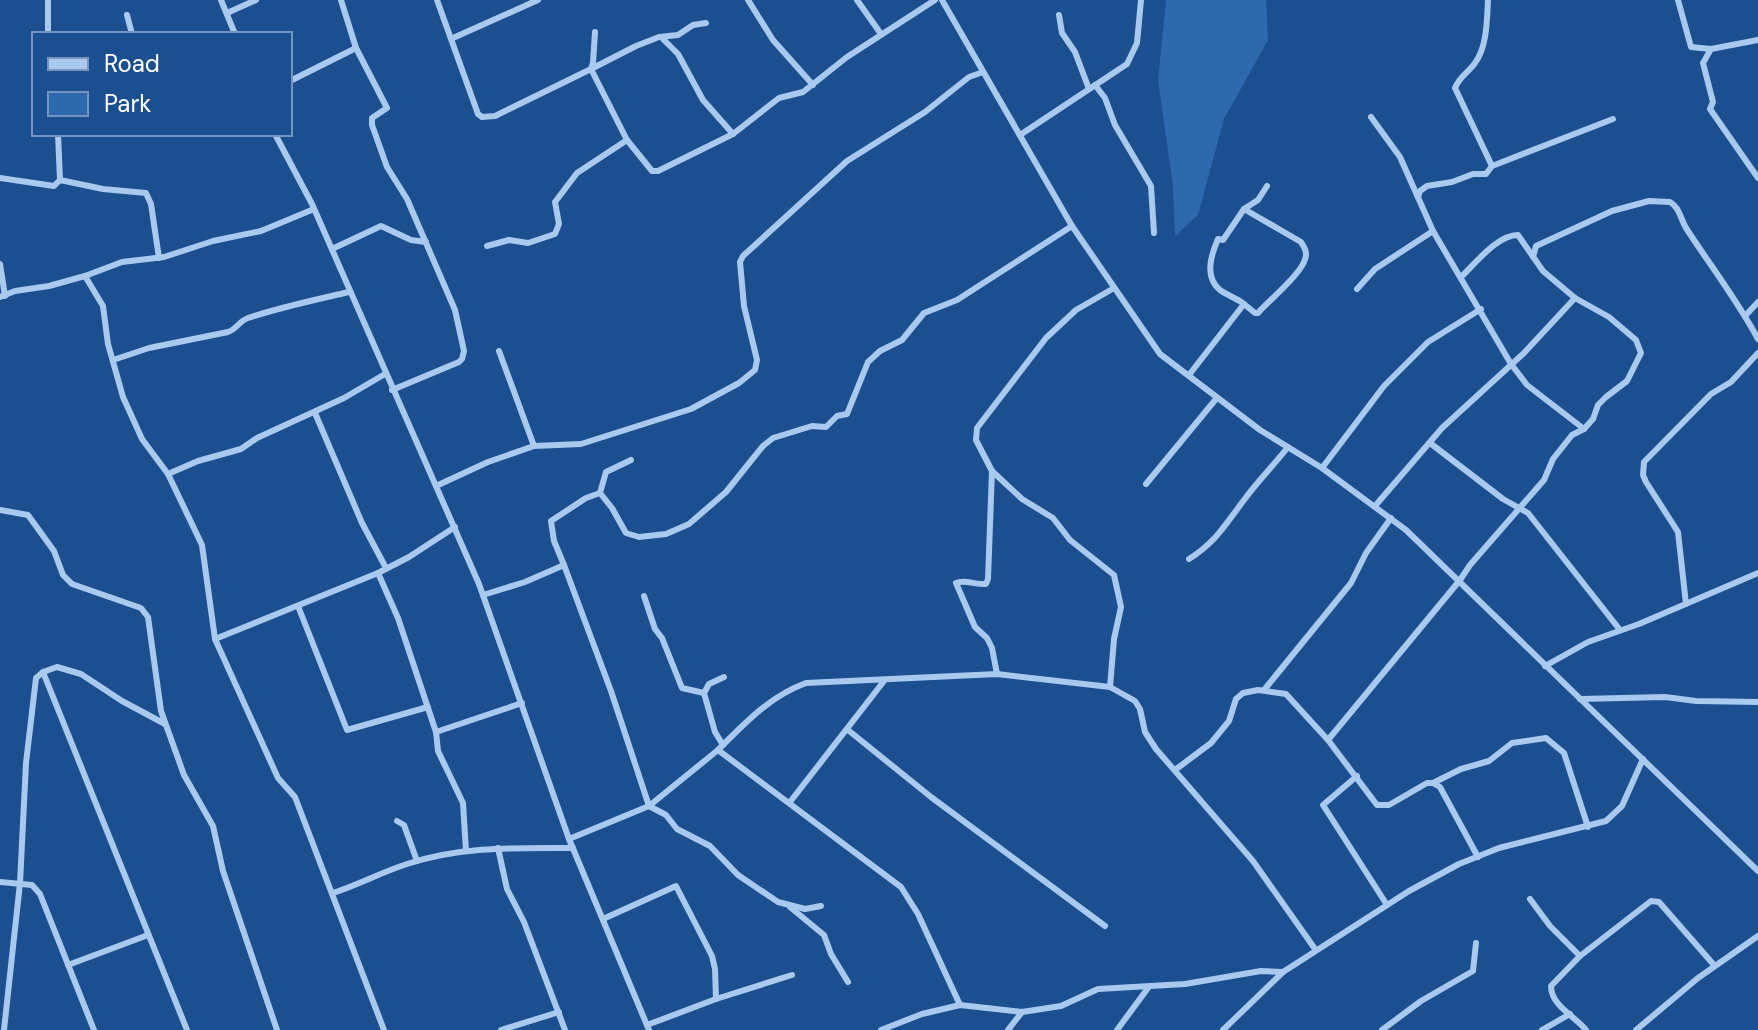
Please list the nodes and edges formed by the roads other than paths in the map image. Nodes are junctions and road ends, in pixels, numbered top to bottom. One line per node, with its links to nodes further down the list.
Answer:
1 (48, 0): 18 (street)
2 (221, 0): 14 (street)
3 (256, 0): 14 (street)
4 (341, 0): 26 (street)
5 (437, 0): 24 (street)
6 (538, 0): 24 (street)
7 (748, 0): 31 (street)
8 (857, 0): 22 (street)
9 (935, 0): 22 (street)
10 (942, 0): 29 (street)
11 (1141, 0): 32 (street)
12 (1488, 0): 40 (street)
13 (1678, 0): 27 (street)
14 (227, 13): 20 (street)
15 (127, 15): 19 (street)
16 (1059, 15): 32 (street)
17 (706, 23): 23 (street)
18 (48, 32)
19 (131, 32)
20 (234, 32)
21 (595, 32): 28 (street)
22 (881, 34): 31 (street)
23 (659, 37): 28 (street); 35 (street)
24 (453, 38): 28 (street)
25 (1758, 40): 27 (street)
26 (356, 48): 30 (street); 51 (street)
27 (1711, 49): 42 (street)
28 (591, 69): 39 (street)
29 (983, 72): 36 (street); 80 (street)
30 (292, 80)
31 (813, 85): 35 (street)
32 (1092, 87): 36 (street); 50 (street)
33 (1371, 117): 45 (street)
34 (1613, 119): 40 (street)
35 (733, 134): 39 (street)
36 (1020, 135): 48 (street)
37 (58, 136): 43 (street)
38 (276, 136): 46 (street)
39 (627, 140): 52 (street)
40 (1492, 166): 45 (street)
41 (0, 178): 43 (street)
42 (1758, 178)
43 (60, 180): 55 (street)
44 (1267, 186): 47 (street)
45 (1418, 197): 49 (street)
46 (314, 209): 53 (street); 55 (street)
47 (1244, 209): 65 (street); 65 (street)
48 (1072, 226): 59 (street); 88 (street)
49 (1433, 231): 58 (street); 60 (street)
50 (1154, 233)
51 (426, 242): 53 (street); 75 (street)
52 (487, 246)
53 (332, 249): 61 (street)
54 (1533, 257): 58 (street); 63 (street); 67 (street)
55 (159, 258): 57 (street)
56 (0, 264): 62 (street)
57 (85, 276): 62 (street); 71 (street)
58 (1461, 277): 66 (street)
59 (1114, 288): 74 (street); 84 (street)
60 (1357, 289)
61 (349, 292): 71 (street); 73 (street)
62 (2, 296)
63 (1575, 298): 72 (street); 78 (street)
64 (1758, 302): 67 (street)
65 (1244, 304): 74 (street)
66 (1481, 309): 72 (street); 83 (street)
67 (1745, 316): 68 (street)
68 (1758, 339)
69 (499, 351): 80 (street)
70 (1758, 353): 102 (street)
71 (113, 360): 85 (street)
72 (1511, 364): 78 (street); 79 (street)
73 (385, 374): 75 (street); 77 (street)
74 (1189, 375): 76 (street)
75 (392, 390): 87 (street)
76 (1216, 399): 81 (street); 86 (street)
77 (315, 413): 85 (street); 96 (street)
78 (1584, 429): 90 (street)
79 (1430, 443): 89 (street); 90 (street)
80 (534, 446): 87 (street)
81 (1288, 447): 83 (street); 94 (street)
82 (631, 460): 88 (street)
83 (1322, 468): 89 (street)
84 (992, 471): 108 (street); 111 (street)
85 (168, 474): 105 (street)
86 (1146, 484)
87 (436, 486): 93 (street)
88 (600, 493): 95 (street)
89 (1375, 506): 92 (street)
90 (1520, 509): 99 (street); 104 (street)
91 (0, 510): 118 (street)
92 (1391, 518): 99 (street); 112 (street)
93 (455, 527): 96 (street); 100 (street)
94 (1189, 559)
95 (564, 565): 100 (street); 128 (street)
96 (386, 568): 97 (street)
97 (378, 573): 103 (street); 117 (street)
98 (1758, 573): 102 (street)
99 (1460, 580): 106 (street); 121 (street)
100 (483, 595): 116 (street)
101 (644, 596): 113 (street)
102 (1686, 604): 104 (street)
103 (298, 606): 105 (street); 117 (street)
104 (1620, 630): 106 (street)
105 (215, 639): 140 (street)
106 (1545, 666): 114 (street)
107 (43, 672): 118 (street); 139 (street); 147 (street)
108 (997, 674): 110 (street); 111 (street)
109 (724, 677): 113 (street)
110 (884, 681): 119 (street); 122 (street)
111 (1110, 687): 124 (street)
112 (1264, 690): 121 (street); 124 (street)
113 (704, 693): 122 (street)
114 (1580, 699): 115 (street); 123 (street)
115 (1758, 702)
116 (522, 703): 120 (street); 131 (street)
117 (428, 707): 120 (street)
118 (165, 724): 167 (street)
119 (848, 730): 127 (street); 146 (street)
120 (436, 732): 134 (street)
121 (1328, 740): 125 (street)
122 (721, 747): 127 (street); 128 (street)
123 (1643, 759): 130 (street); 137 (street)
124 (1175, 770): 150 (street)
125 (1357, 776): 126 (street); 143 (street)
126 (1433, 783): 130 (street); 135 (street)
127 (790, 802): 159 (street)
128 (649, 806): 131 (street); 142 (street)
129 (397, 821): 136 (street)
130 (1588, 827): 135 (street)
131 (569, 839): 133 (street)
132 (498, 848): 133 (street); 134 (street); 160 (street)
133 (573, 848): 145 (street)
134 (466, 851): 136 (street)
135 (1478, 857): 143 (street)
136 (417, 861): 140 (street)
137 (1758, 871)
138 (0, 882): 139 (street)
139 (20, 883): 152 (street); 164 (street)
140 (333, 893): 168 (street)
141 (1530, 899): 151 (street)
142 (787, 905): 144 (street); 156 (street)
143 (1387, 905): 150 (street)
144 (821, 906)
145 (603, 919): 158 (street); 163 (street)
146 (1105, 926)
147 (148, 935): 152 (street); 166 (street)
148 (1758, 936): 153 (street)
149 (1476, 943): 175 (street)
150 (1315, 949): 154 (street)
151 (1580, 956): 153 (street); 162 (street)
152 (68, 965): 165 (street)
153 (1714, 965): 178 (street)
154 (1283, 972): 157 (street); 174 (street)
155 (792, 975): 158 (street)
156 (848, 982)
157 (1148, 988): 161 (street); 173 (street)
158 (716, 999): 163 (street)
159 (960, 1005): 161 (street); 171 (street)
160 (559, 1012): 169 (street); 170 (street)
161 (1022, 1012): 172 (street)
162 (1570, 1014): 176 (street); 177 (street)
163 (648, 1027)
164 (4, 1030)
165 (94, 1030)
166 (187, 1030)
167 (277, 1030)
168 (384, 1030)
169 (501, 1030)
170 (565, 1030)
171 (881, 1030)
172 (1008, 1030)
173 (1117, 1030)
174 (1223, 1030)
175 (1382, 1030)
176 (1542, 1030)
177 (1586, 1030)
178 (1636, 1030)

